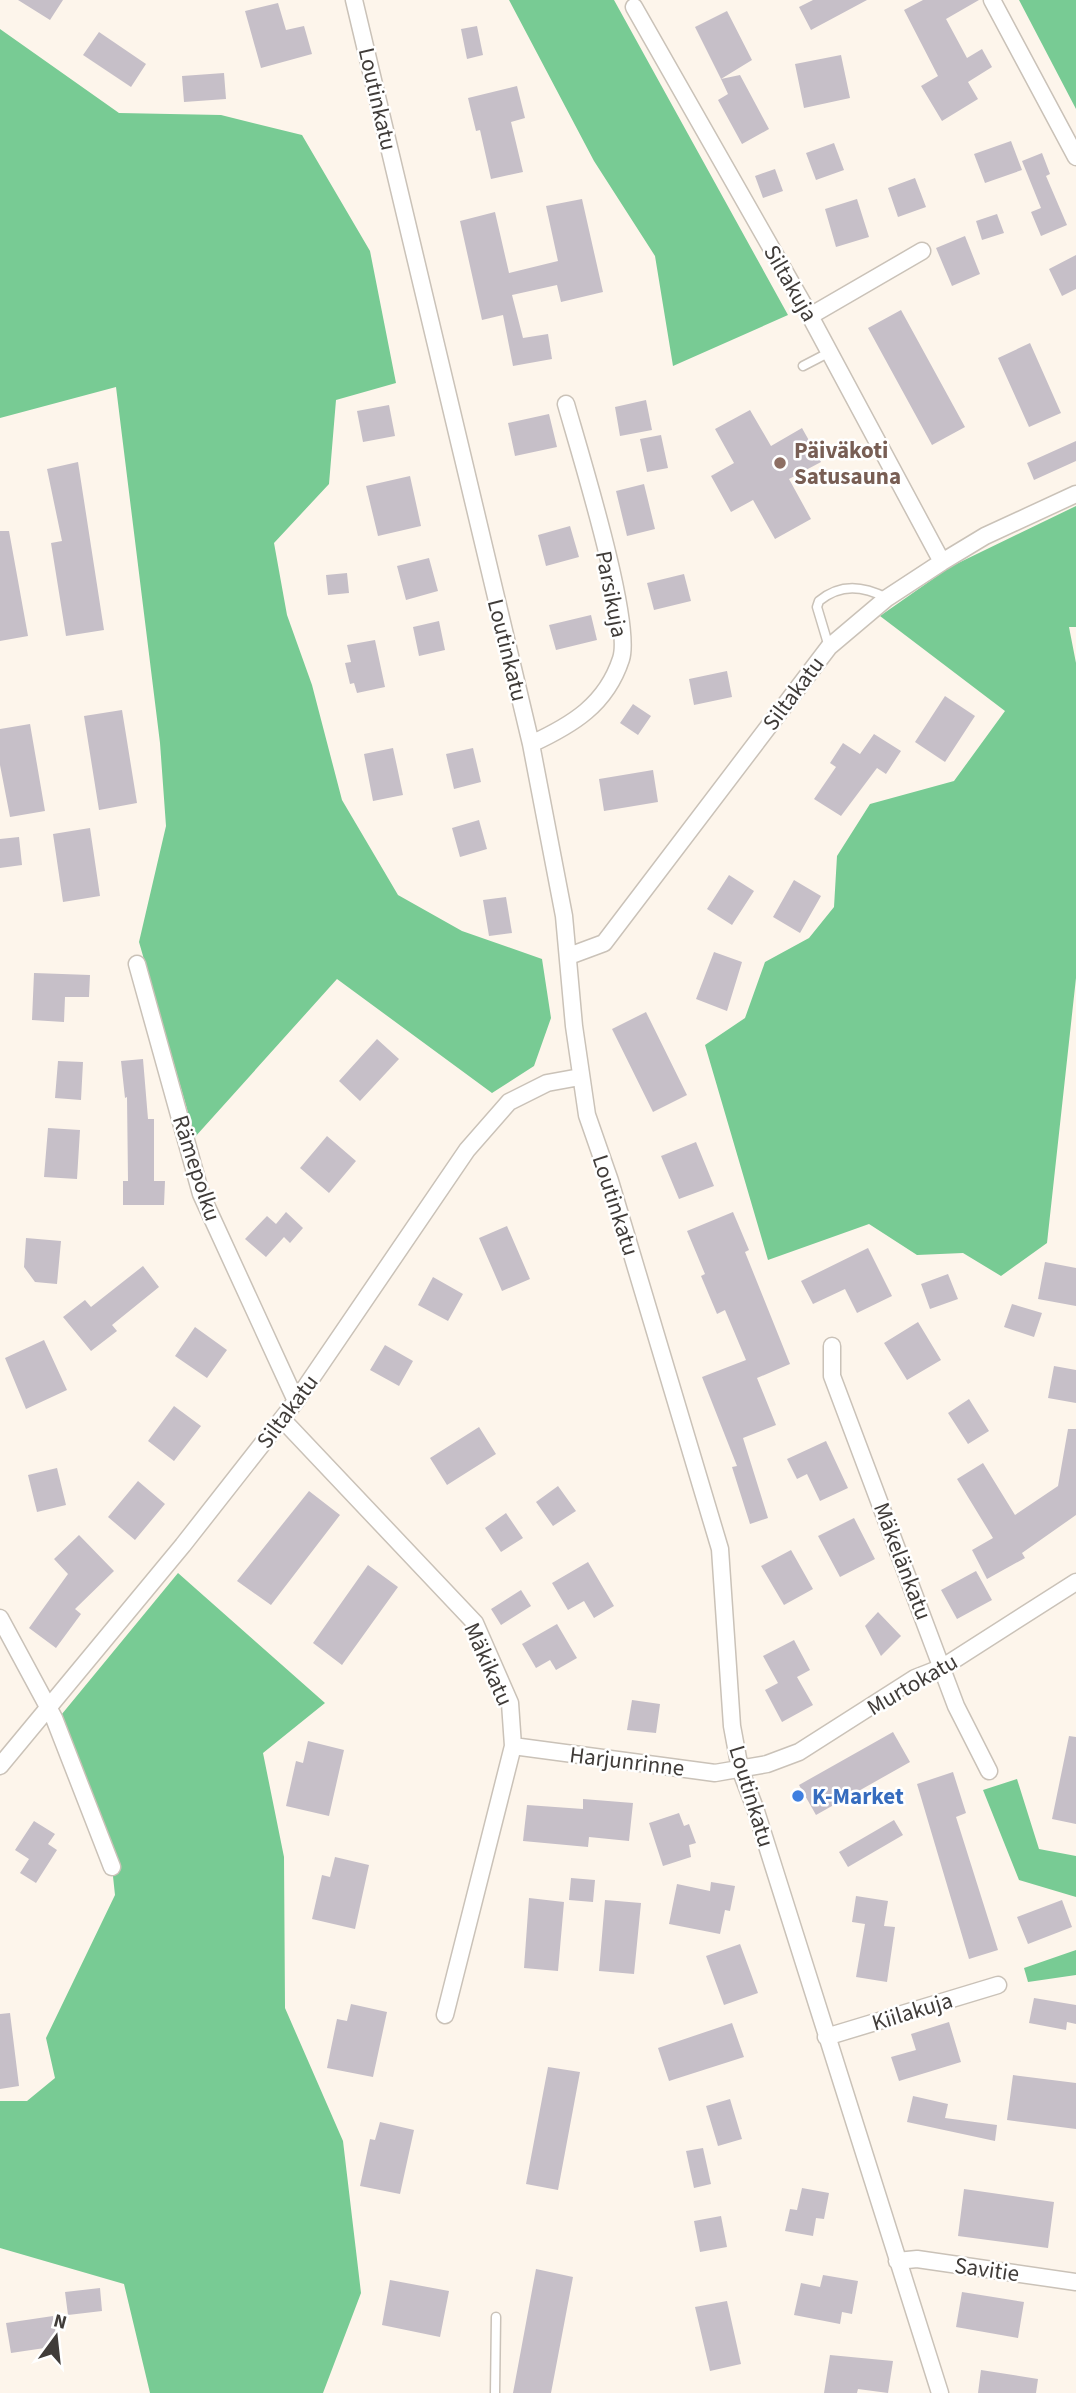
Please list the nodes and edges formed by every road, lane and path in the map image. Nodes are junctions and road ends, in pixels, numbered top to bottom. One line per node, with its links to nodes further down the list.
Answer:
1 (354, 0): 14 (street, Loutinkatu)
2 (992, 0): 4 (street)
3 (634, 7): 6 (street, Siltakuja)
4 (1076, 157)
5 (922, 251): 6 (street)
6 (810, 316): 7 (street, Siltakuja)
7 (830, 352): 8 (lane); 11 (street, Siltakuja)
8 (803, 366)
9 (566, 404): 14 (street, Parsikuja)
10 (1076, 494): 11 (street, Siltakatu)
11 (942, 562): 12 (street, Siltakatu)
12 (887, 598): 13 (street, Siltakatu); 13 (lane)
13 (829, 647): 15 (street, Siltakatu)
14 (531, 744): 15 (street, Loutinkatu)
15 (569, 956): 17 (street, Loutinkatu)
16 (137, 964): 19 (street, Rämepolku)
17 (580, 1076): 19 (street, Siltakatu); 27 (street, Loutinkatu)
18 (832, 1346): 23 (street, Mäkelänkatu)
19 (296, 1401): 20 (street, Siltakatu)
20 (282, 1419): 24 (street, Siltakatu); 25 (street, Mäkikatu)
21 (1076, 1582): 23 (street, Murtokatu)
22 (0, 1618): 24 (street)
23 (943, 1667): 27 (street, Murtokatu); 28 (street, Mäkelänkatu)
24 (49, 1709): 26 (street, Siltakatu); 29 (street)
25 (513, 1746): 27 (street, Harjunrinne); 31 (street, Mäkikatu)
26 (0, 1766)
27 (740, 1769): 32 (street, Loutinkatu)
28 (989, 1772)
29 (112, 1867)
30 (998, 1985): 32 (street, Kiilakuja)
31 (445, 2015)
32 (825, 2037): 33 (street, Loutinkatu)
33 (897, 2261): 34 (street, Savitie); 37 (street, Loutinkatu)
34 (1076, 2281)
35 (496, 2317): 36 (lane)
36 (495, 2393)
37 (940, 2393)

